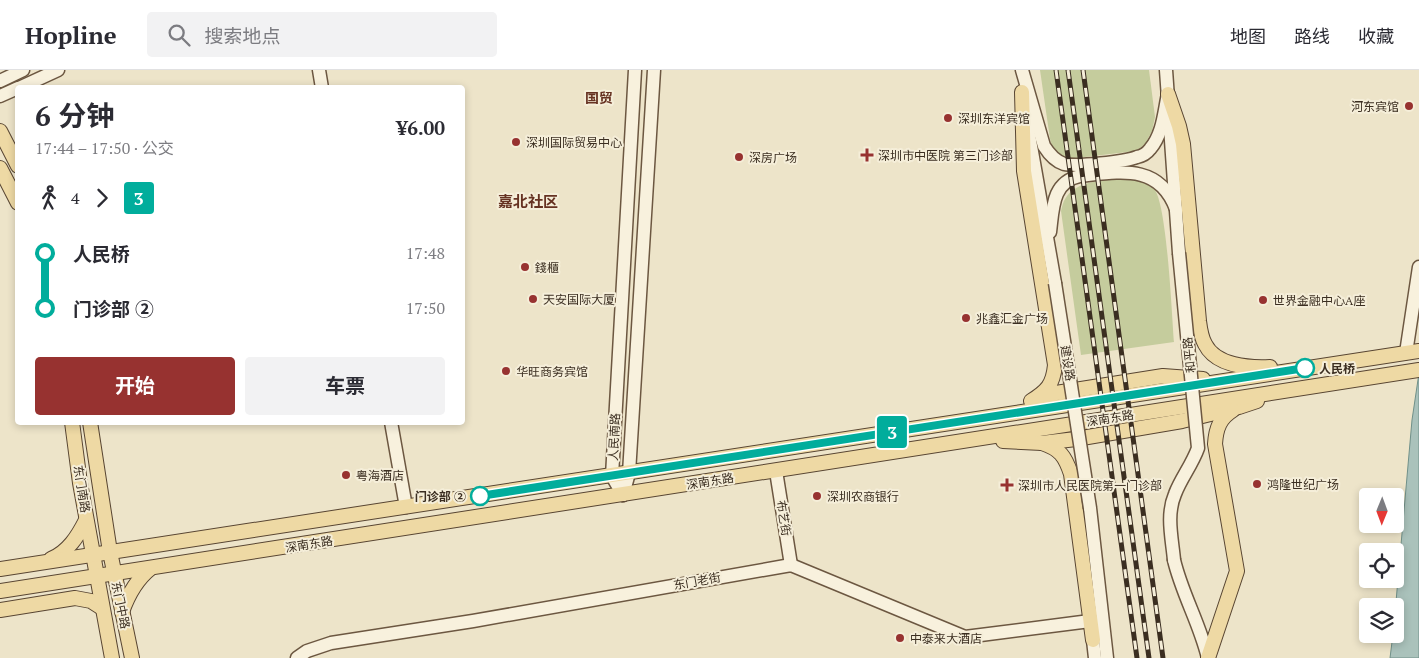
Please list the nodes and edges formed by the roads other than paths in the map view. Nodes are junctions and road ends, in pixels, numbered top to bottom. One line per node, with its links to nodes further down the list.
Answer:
1 (23, 70): 8 (main road)
2 (58, 70): 9 (main road)
3 (319, 70): 10 (main road)
4 (635, 70): 37 (main road, 人民南路)
5 (654, 70): 36 (main road, 人民南路)
6 (1020, 70): 12 (main road, 建设路); 13 (main road)
7 (1166, 70): 13 (main road, 和平路)
8 (0, 81)
9 (25, 85)
10 (322, 85)
11 (15, 89): 14 (main road)
12 (1022, 92): 20 (main road, 建设路); 27 (main road)
13 (1168, 94): 19 (main road, 和平路); 23 (main road)
14 (0, 96)
15 (0, 132): 16 (main road)
16 (15, 160)
17 (0, 168): 18 (main road)
18 (15, 197)
19 (1176, 208): 20 (main road); 62 (main road, 和平路, bridge)
20 (1049, 248): 61 (main road, 建设路, bridge)
21 (1419, 267): 22 (main road)
22 (1413, 351): 23 (main road, 深南东路)
23 (1321, 365): 25 (main road, 深南东路)
24 (1415, 370): 26 (main road, 深南东路)
25 (1228, 381): 27 (main road); 29 (main road, 深南东路)
26 (1292, 389): 28 (main road); 33 (main road, 深南东路)
27 (1031, 400): 29 (main road)
28 (1239, 407): 34 (main road); 62 (main road)
29 (984, 418): 36 (main road, 深南东路)
30 (72, 425): 41 (main road, 东门南路)
31 (90, 425): 40 (main road, 东门南路)
32 (392, 425): 39 (main road)
33 (980, 439): 34 (main road); 35 (main road, 深南东路)
34 (1042, 443): 55 (main road)
35 (776, 471): 38 (main road, 深南东路); 46 (main road, 布艺街)
36 (629, 473): 37 (main road, 深南东路); 38 (main road, 人民南路)
37 (612, 476): 38 (main road, 人民南路); 39 (main road, 深南东路)
38 (623, 495): 47 (main road, 深南东路)
39 (406, 507): 42 (main road, 深南东路)
40 (104, 517): 42 (main road); 43 (main road, 东门南路)
41 (86, 520): 44 (main road, 东门南路); 45 (main road)
42 (146, 546): 43 (main road, 深南东路)
43 (110, 552): 44 (main road, 深南东路); 49 (main road, 东门中路)
44 (92, 555): 45 (main road, 深南东路); 50 (main road, 东门中路)
45 (41, 563): 48 (main road, 深南东路)
46 (791, 565): 55 (main road); 59 (main road, 东门老街)
47 (151, 568): 49 (main road, 深南东路); 54 (main road)
48 (0, 570)
49 (114, 574): 50 (main road, 深南东路); 54 (main road, 东门中路)
50 (96, 576): 51 (main road, 深南东路); 52 (main road, 东门中路)
51 (0, 591)
52 (102, 608): 53 (main road); 57 (main road, 东门中路)
53 (0, 610)
54 (122, 612): 58 (main road, 东门中路)
55 (1090, 621): 56 (main road)
56 (1093, 640): 60 (main road)
57 (112, 658)
58 (132, 658)
59 (297, 658)
60 (1095, 658)
61 (1107, 658)
62 (1208, 658)

